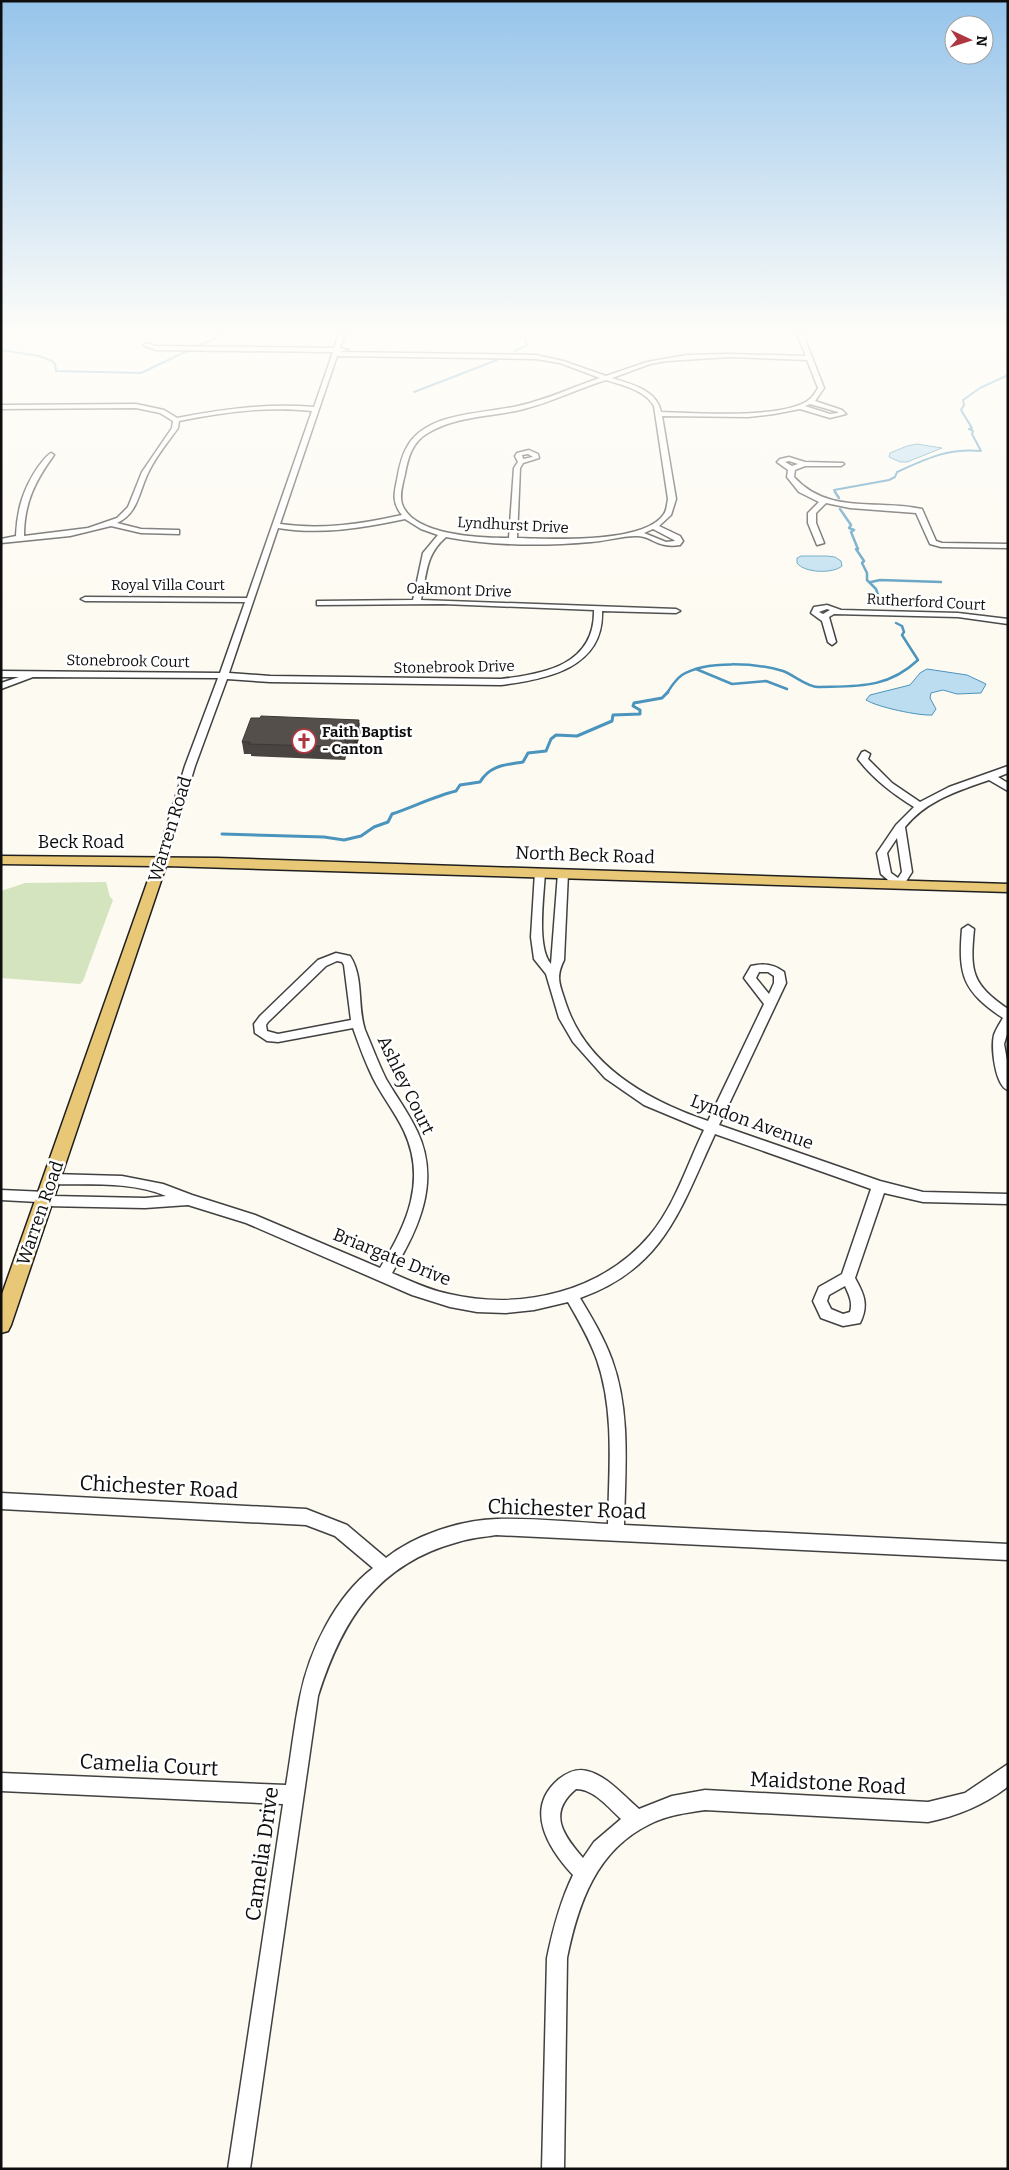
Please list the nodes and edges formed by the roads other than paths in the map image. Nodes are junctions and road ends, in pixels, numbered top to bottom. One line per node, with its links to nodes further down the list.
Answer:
1 (170, 435): 12 (street)
2 (307, 435): 13 (street, Warren Road)
3 (421, 435): 11 (street)
4 (661, 435): 14 (street, Lyndhurst Drive)
5 (51, 455): 18 (street)
6 (521, 462): 19 (street)
7 (804, 464): 8 (street); 9 (street); 9 (street)
8 (841, 464)
9 (792, 469): 10 (street)
10 (825, 500): 21 (street); 22 (street)
11 (407, 516): 13 (street); 17 (street, Lyndhurst Drive)
12 (110, 524): 15 (street); 18 (street)
13 (275, 525): 24 (street, Warren Road)
14 (652, 526): 16 (street, Lyndhurst Drive); 16 (street)
15 (176, 532)
16 (638, 533): 19 (street, Lyndhurst Drive)
17 (444, 534): 19 (street, Lyndhurst Drive); 25 (street)
18 (20, 537): 20 (street)
19 (513, 540)
20 (1, 541)
21 (820, 543)
22 (1008, 546)
23 (85, 598): 24 (street, Royal Villa Court)
24 (250, 600): 33 (street, Warren Road)
25 (417, 602): 26 (street, Oakmont Drive); 27 (street, Oakmont Drive)
26 (320, 603)
27 (598, 609): 28 (street, Oakmont Drive); 33 (street, Stonebrook Drive)
28 (676, 611)
29 (1008, 622): 30 (street, Rutherford Court)
30 (832, 642)
31 (1, 674): 32 (street, Stonebrook Court)
32 (33, 674): 33 (street, Stonebrook Court); 34 (street, Stonebrook Court)
33 (223, 677): 42 (street, Warren Road)
34 (1, 686)
35 (865, 754): 39 (street)
36 (1008, 769): 37 (street)
37 (990, 776): 38 (street); 39 (street)
38 (1008, 788)
39 (920, 806): 40 (street)
40 (901, 828): 45 (street); 45 (street)
41 (1, 860): 42 (main road, Beck Road)
42 (161, 862): 43 (main road, North Beck Road); 55 (main road, Warren Road)
43 (540, 872): 44 (main road, North Beck Road); 48 (street, Lyndon Avenue)
44 (562, 873): 45 (main road, North Beck Road); 48 (street, Lyndon Avenue)
45 (899, 884): 46 (main road, North Beck Road)
46 (1008, 888)
47 (968, 929): 50 (street)
48 (552, 973): 54 (street, Lyndon Avenue)
49 (770, 1004): 54 (street, Briargate Drive)
50 (1008, 1015)
51 (1008, 1020): 53 (street)
52 (356, 1023): 52 (street, Ashley Court); 61 (street, Ashley Court)
53 (1008, 1085)
54 (712, 1128): 56 (street, Lyndon Avenue); 63 (street, Briargate Drive)
55 (52, 1179): 58 (main road, Warren Road); 60 (street, Briargate Drive)
56 (879, 1186): 59 (street, Lyndon Avenue); 62 (street)
57 (1, 1195): 58 (street, Briargate Drive)
58 (45, 1199): 60 (street, Briargate Drive); 64 (main road, Warren Road)
59 (1008, 1199)
60 (189, 1200): 61 (street, Briargate Drive)
61 (384, 1275): 63 (street, Briargate Drive)
62 (848, 1278)
63 (571, 1295): 66 (street)
64 (1, 1326)
65 (1, 1501): 68 (street, Chichester Road)
66 (616, 1533): 67 (street, Chichester Road); 68 (street, Chichester Road)
67 (1007, 1554)
68 (386, 1568): 71 (street, Camelia Drive)
69 (1008, 1772): 72 (street, Maidstone Road)
70 (1, 1782): 71 (street, Camelia Court)
71 (295, 1795): 74 (street, Camelia Drive)
72 (637, 1820): 73 (street, Maidstone Road); 73 (street)
73 (584, 1874): 75 (street, Maidstone Road)
74 (239, 2169)
75 (553, 2169)

